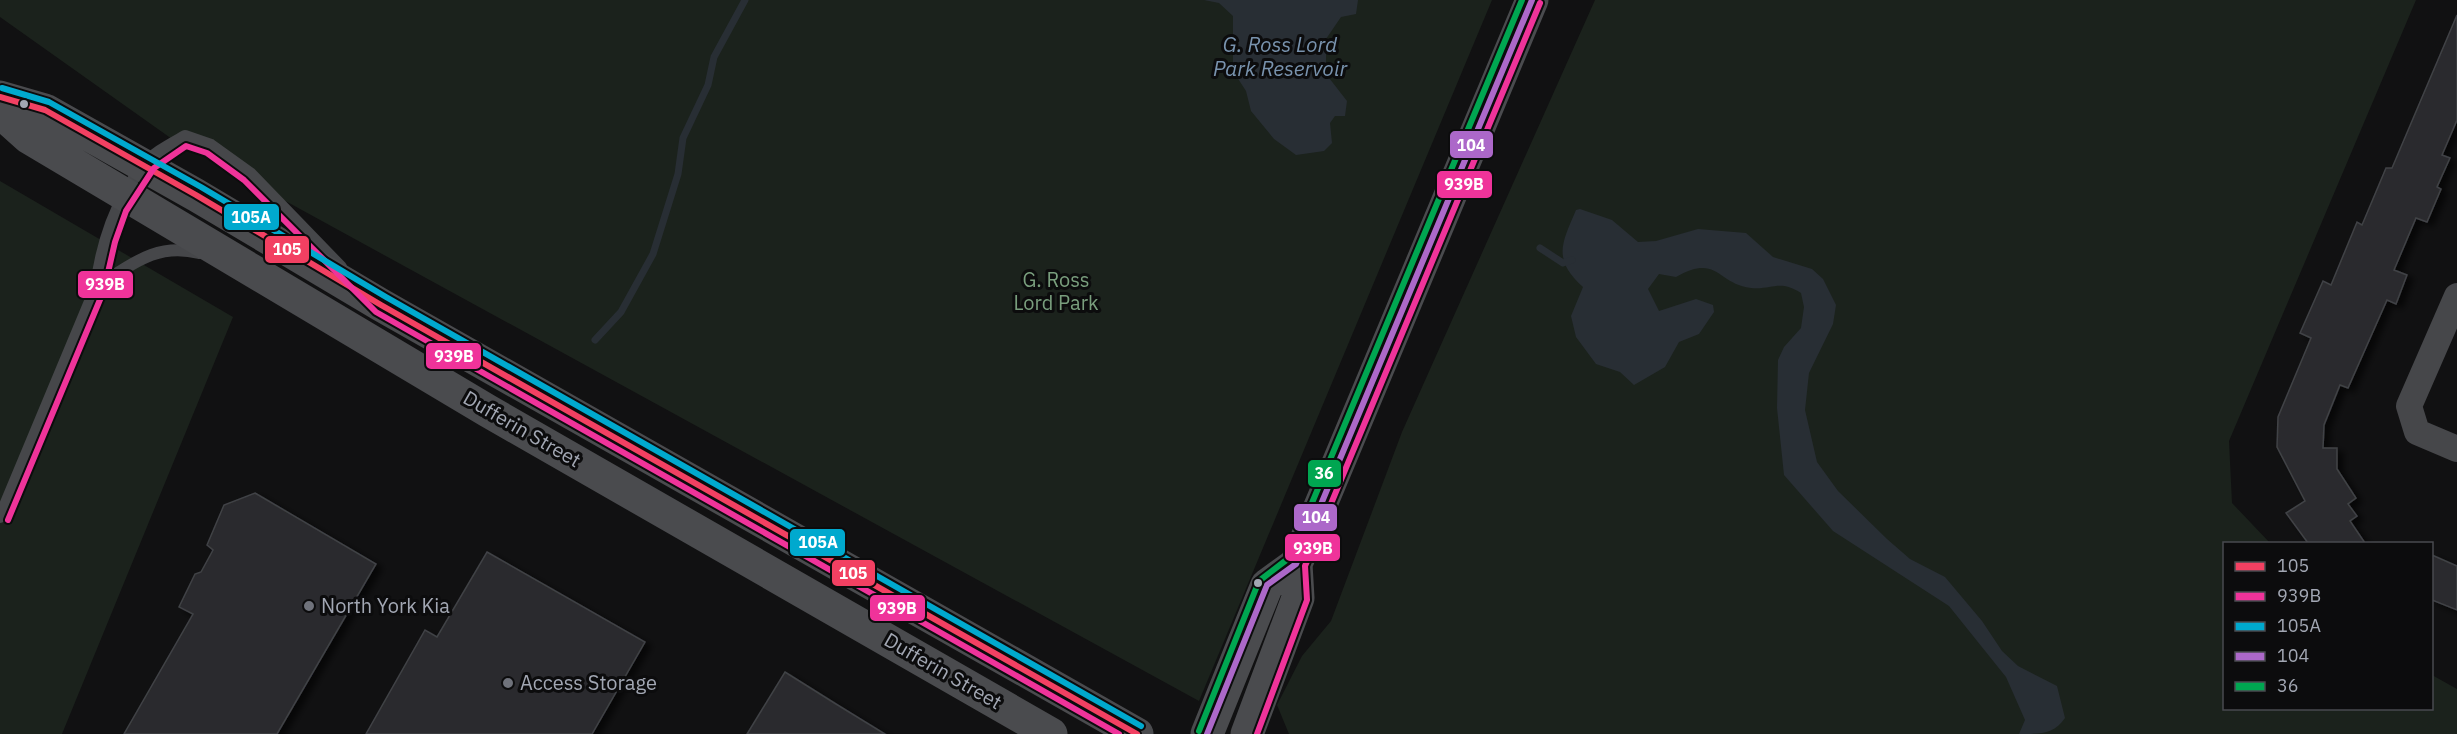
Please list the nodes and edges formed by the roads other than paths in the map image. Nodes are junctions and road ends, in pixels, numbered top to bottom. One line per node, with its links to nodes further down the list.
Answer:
1 (1532, 0): 12 (main road)
2 (0, 98): 4 (main road, Dufferin Street)
3 (0, 112): 5 (main road, Dufferin Street)
4 (143, 165): 5 (lane); 9 (main road, Dufferin Street); 9 (lane)
5 (126, 193): 6 (main road, Dufferin Street); 7 (lane)
6 (242, 264): 7 (lane); 13 (main road, Dufferin Street)
7 (96, 287): 11 (lane)
8 (2457, 296): 10 (street)
9 (381, 305): 14 (main road, Dufferin Street)
10 (2457, 449)
11 (0, 517)
12 (1296, 564): 15 (main road); 16 (main road)
13 (1051, 734)
14 (1137, 734)
15 (1207, 734)
16 (1247, 734)

